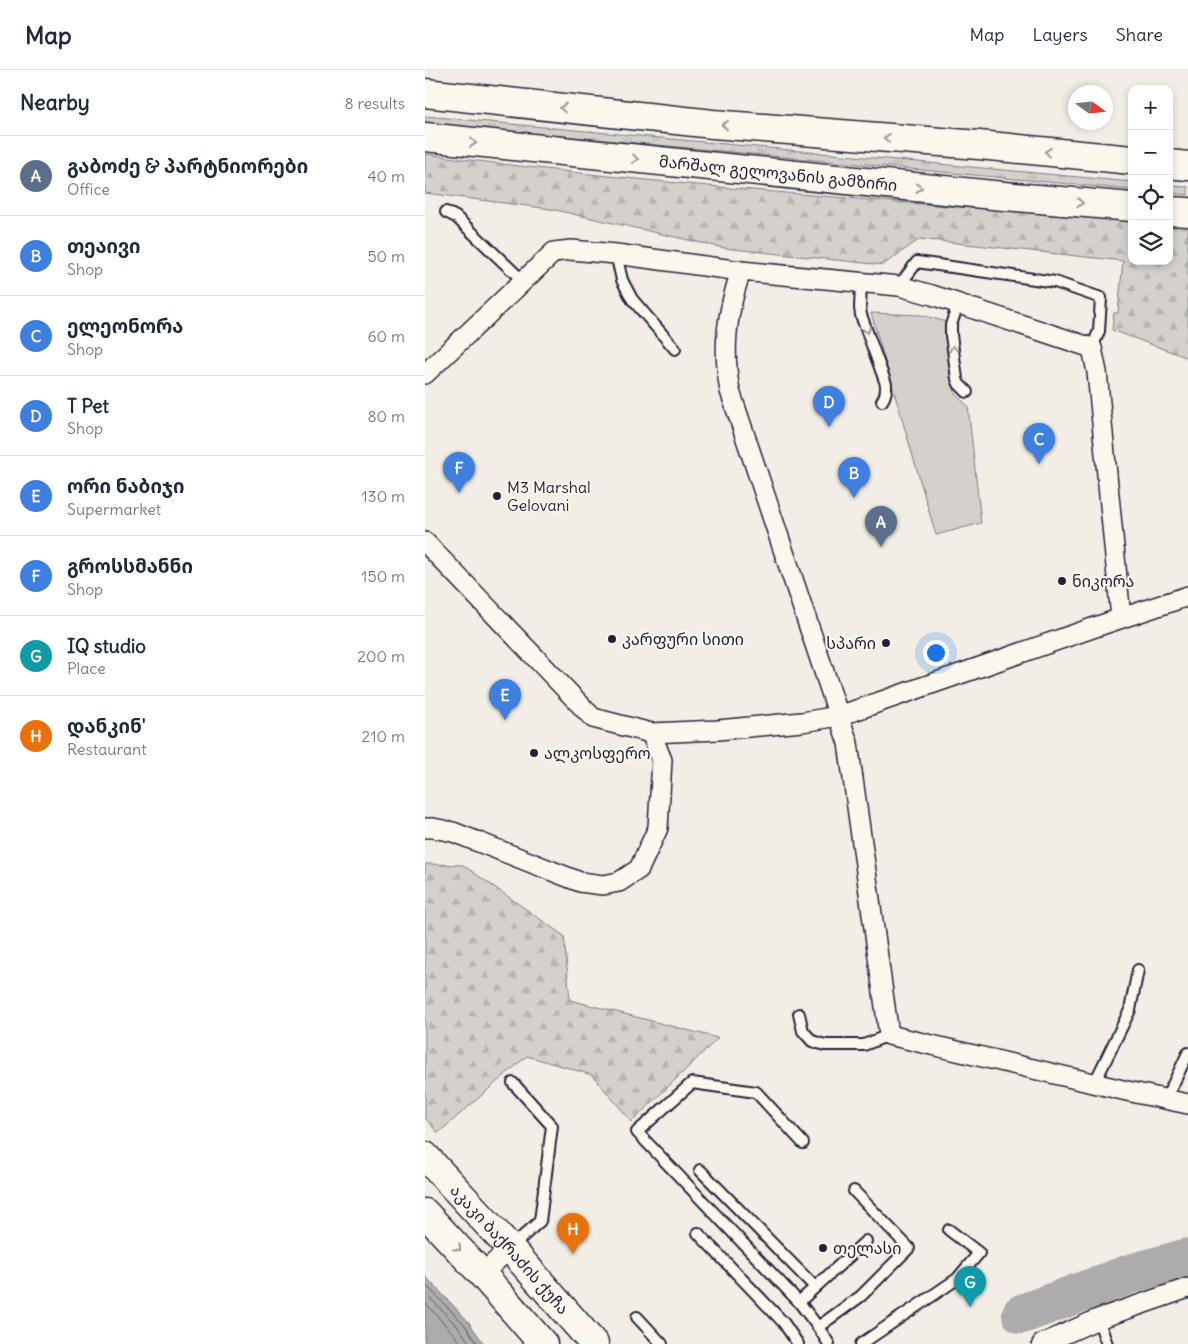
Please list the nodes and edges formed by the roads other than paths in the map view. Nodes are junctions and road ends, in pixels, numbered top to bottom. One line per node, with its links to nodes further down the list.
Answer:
1 (425, 93): 3 (main road, one-way to 1)
2 (425, 137): 6 (main road, მარშალ გელოვანის გამზირი, one-way to 6)
3 (1128, 160)
4 (1173, 164): 5 (main road)
5 (1188, 166)
6 (1128, 207)
7 (1173, 211): 9 (main road)
8 (446, 212): 12 (lane)
9 (1188, 212)
10 (616, 254): 11 (street); 12 (street); 17 (lane)
11 (741, 271): 13 (street); 24 (street)
12 (523, 281): 18 (street)
13 (861, 282): 14 (street); 20 (lane, one-way to 20)
14 (899, 286): 15 (street); 16 (lane)
15 (958, 304): 16 (street); 19 (lane, one-way to 15)
16 (1092, 348): 23 (street)
17 (675, 349)
18 (425, 374)
19 (967, 392)
20 (882, 401)
21 (425, 542): 25 (street)
22 (1188, 596): 23 (street)
23 (1121, 618): 24 (street)
24 (839, 716): 25 (street); 29 (street)
25 (651, 733): 26 (street)
26 (425, 828)
27 (1138, 970): 32 (lane)
28 (799, 1014): 29 (lane)
29 (889, 1035): 32 (street)
30 (1188, 1053): 33 (lane)
31 (513, 1083): 43 (lane)
32 (1094, 1084): 33 (street)
33 (1166, 1099): 34 (street)
34 (1188, 1104)
35 (803, 1143): 47 (lane)
36 (425, 1156): 43 (main road, აკაკი ბაქრაძის ქუჩა)
37 (699, 1170): 45 (lane)
38 (854, 1191): 50 (lane)
39 (425, 1212): 44 (main road, one-way to 44)
40 (949, 1230): 56 (lane)
41 (698, 1233): 54 (lane)
42 (866, 1241): 45 (lane)
43 (510, 1248): 44 (street); 52 (main road, აკაკი ბაქრაძის ქუჩა)
44 (482, 1274): 51 (main road)
45 (815, 1287): 47 (lane)
46 (1188, 1288): 49 (street)
47 (799, 1302): 50 (lane)
48 (637, 1317): 53 (lane)
49 (1098, 1319): 57 (street); 58 (lane)
50 (818, 1327): 55 (lane)
51 (543, 1344)
52 (593, 1344)
53 (662, 1344)
54 (798, 1344)
55 (829, 1344)
56 (861, 1344)
57 (1042, 1344)
58 (1107, 1344)

